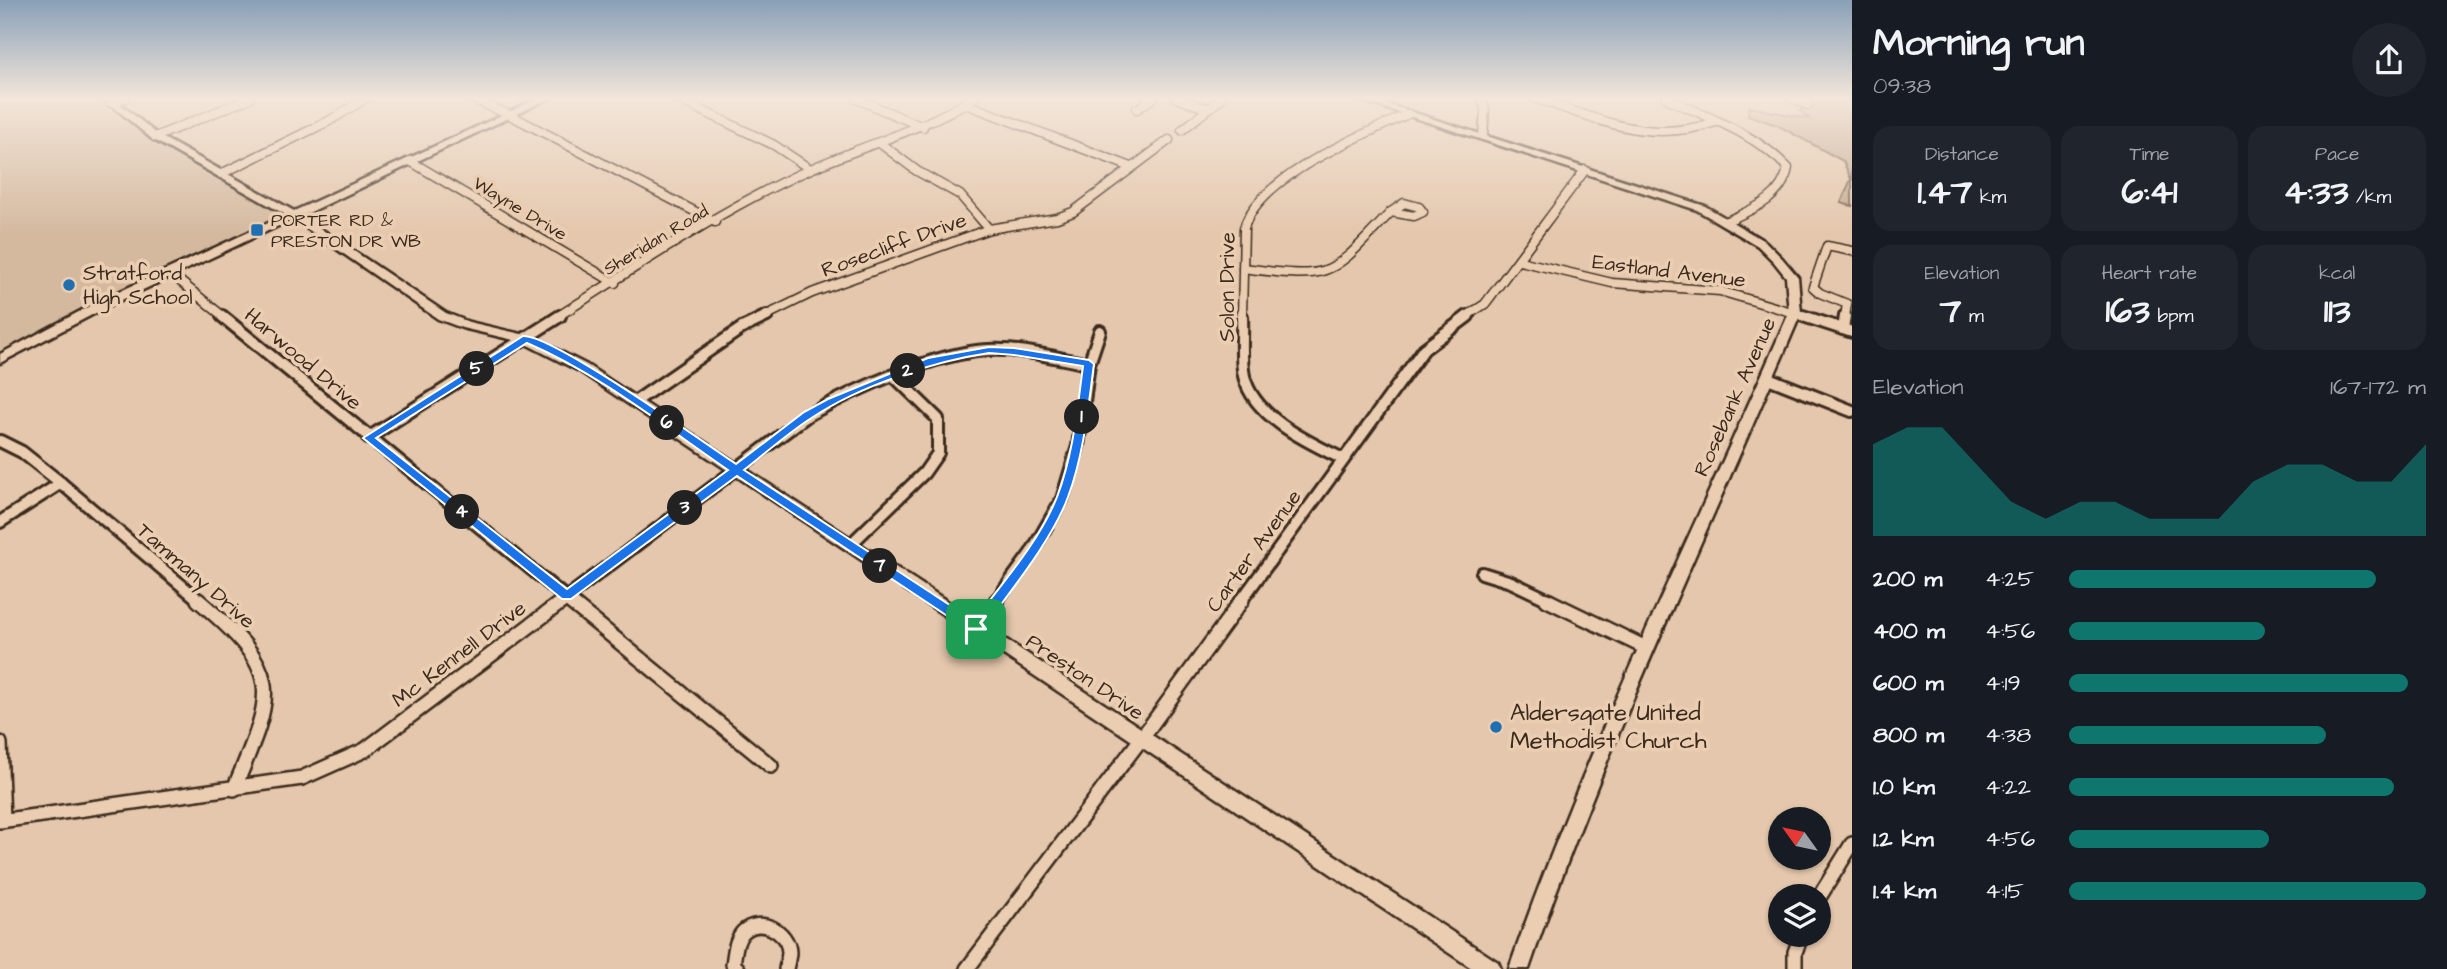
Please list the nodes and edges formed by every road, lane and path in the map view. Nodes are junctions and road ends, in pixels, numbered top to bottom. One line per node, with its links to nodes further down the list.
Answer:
1 (166, 143): 16 (street, Preston Drive)
2 (284, 143): 16 (street)
3 (449, 143): 12 (street)
4 (564, 143): 20 (street)
5 (770, 143): 14 (street)
6 (1069, 143): 13 (street)
7 (1164, 143): 13 (street, Rosecliff Drive)
8 (1347, 143): 24 (street, Solon Drive)
9 (1505, 143): 15 (street, Rosebank Avenue)
10 (1760, 143): 19 (street)
11 (881, 144): 14 (street, Sheridan Road); 21 (street)
12 (410, 161): 18 (street); 26 (street, Wayne Drive)
13 (1131, 167): 21 (street, Rosecliff Drive)
14 (810, 169): 20 (street, Sheridan Road)
15 (1586, 170): 19 (street, Rosebank Avenue); 23 (street, Carter Avenue)
16 (221, 174): 18 (street, Preston Drive)
17 (1391, 212): 24 (street)
18 (294, 215): 25 (street); 31 (street, Preston Drive)
19 (1727, 221): 28 (street, Rosebank Avenue)
20 (715, 222): 26 (street, Sheridan Road)
21 (989, 229): 36 (street, Rosecliff Drive)
22 (1852, 251): 27 (street)
23 (1520, 261): 28 (street, Eastland Avenue); 40 (street, Carter Avenue)
24 (1243, 268): 40 (street, Solon Drive)
25 (170, 273): 32 (street); 38 (street, Harwood Drive)
26 (615, 283): 31 (street, Sheridan Road)
27 (1850, 307): 30 (street)
28 (1794, 313): 30 (street, Eastland Avenue); 35 (street, Rosebank Avenue)
29 (1100, 331): 33 (street)
30 (1847, 331)
31 (526, 338): 36 (street, Preston Drive); 38 (street, Sheridan Road)
32 (0, 359)
33 (1089, 364): 34 (street, Mc Kennell Drive); 47 (street)
34 (895, 377): 41 (street, Mc Kennell Drive); 44 (street)
35 (1768, 378): 37 (street); 48 (street, Rosebank Avenue)
36 (636, 401): 41 (street, Preston Drive)
37 (1852, 411)
38 (369, 438): 46 (street, Harwood Drive)
39 (0, 441): 42 (street, Tammany Drive)
40 (1343, 460): 49 (street, Carter Avenue)
41 (736, 470): 44 (street, Preston Drive); 46 (street, Mc Kennell Drive)
42 (61, 483): 43 (street); 52 (street, Tammany Drive)
43 (0, 522)
44 (850, 545): 47 (street, Preston Drive)
45 (1482, 573): 48 (street)
46 (567, 596): 51 (street, Harwood Drive); 52 (street, Mc Kennell Drive)
47 (976, 629): 49 (street, Preston Drive)
48 (1646, 648): 61 (street, Rosebank Avenue)
49 (1141, 739): 59 (street, Carter Avenue); 60 (street, Preston Drive)
50 (0, 743): 53 (street)
51 (771, 766)
52 (234, 789): 53 (street, Mc Kennell Drive)
53 (2, 820)
54 (1852, 844): 55 (street)
55 (1827, 884)
56 (1797, 947): 62 (street)
57 (738, 969): 58 (street)
58 (786, 969)
59 (967, 969)
60 (1491, 969)
61 (1519, 969)
62 (1795, 969)

